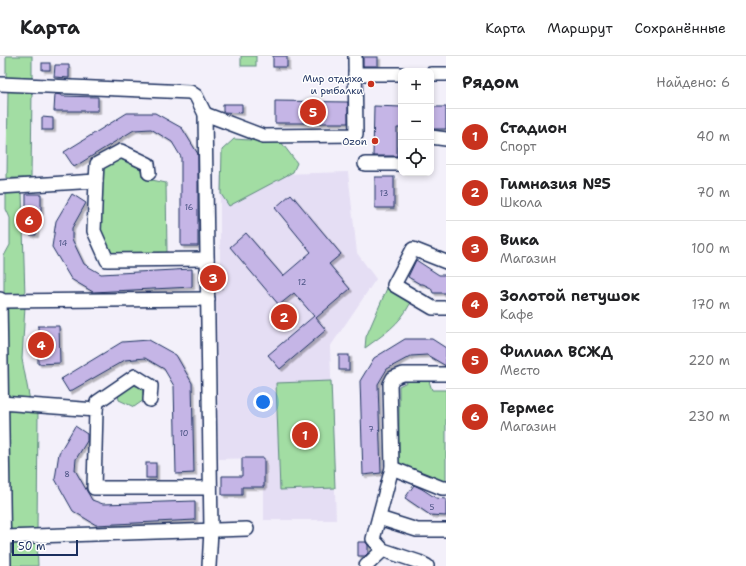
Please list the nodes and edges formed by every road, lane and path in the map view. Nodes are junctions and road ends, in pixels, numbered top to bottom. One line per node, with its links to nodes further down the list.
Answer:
1 (355, 56): 2 (street)
2 (355, 74): 3 (street); 7 (street)
3 (398, 74)
4 (434, 74): 5 (street)
5 (446, 74)
6 (0, 84): 7 (street)
7 (205, 114): 15 (street)
8 (434, 137): 9 (street)
9 (446, 139)
10 (365, 164): 11 (street)
11 (398, 164)
12 (149, 174): 13 (street)
13 (96, 181): 14 (street); 15 (street)
14 (0, 186)
15 (207, 259): 17 (street)
16 (446, 262): 19 (street)
17 (208, 299): 18 (street); 27 (street)
18 (0, 300): 20 (street)
19 (446, 308)
20 (0, 314): 23 (street)
21 (446, 374): 26 (street)
22 (150, 400): 24 (street)
23 (1, 403): 24 (street); 25 (street)
24 (96, 410): 27 (street)
25 (1, 422): 33 (street)
26 (392, 468): 28 (street); 29 (street)
27 (210, 488): 32 (street)
28 (446, 488)
29 (379, 518): 31 (street); 34 (street)
30 (247, 529): 32 (street)
31 (446, 530)
32 (211, 531): 33 (street); 36 (street)
33 (2, 543): 35 (street)
34 (383, 550): 37 (street); 38 (street)
35 (4, 566)
36 (209, 566)
37 (366, 566)
38 (427, 566)

